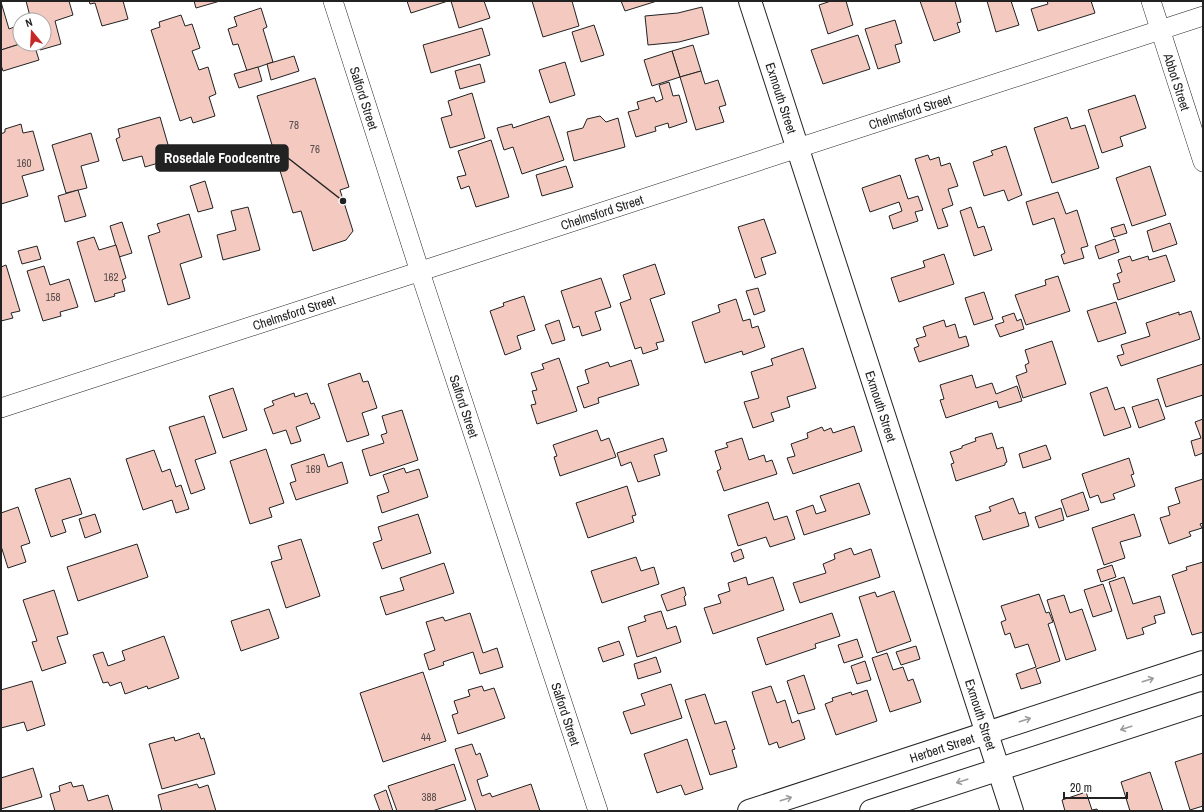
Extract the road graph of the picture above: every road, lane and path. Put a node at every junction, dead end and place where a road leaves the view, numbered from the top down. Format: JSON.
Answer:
{"nodes":[{"id":1,"x":333,"y":1,"type":"edge"},
{"id":2,"x":750,"y":1,"type":"edge"},
{"id":3,"x":1151,"y":1,"type":"edge"},
{"id":4,"x":1203,"y":16,"type":"edge"},
{"id":5,"x":1160,"y":31,"type":"junction"},
{"id":6,"x":798,"y":149,"type":"junction"},
{"id":7,"x":1203,"y":162,"type":"edge"},
{"id":8,"x":420,"y":272,"type":"junction"},
{"id":9,"x":1,"y":408,"type":"edge"},
{"id":10,"x":1203,"y":662,"type":"edge"},
{"id":11,"x":1203,"y":703,"type":"edge"},
{"id":12,"x":988,"y":733,"type":"junction"},
{"id":13,"x":999,"y":769,"type":"junction"},
{"id":14,"x":598,"y":811,"type":"edge"},
{"id":15,"x":749,"y":811,"type":"edge"},
{"id":16,"x":871,"y":811,"type":"edge"},
{"id":17,"x":1012,"y":811,"type":"edge"}],
"edges":[{"from":1,"to":8,"type":"street","name":"Salford Street"},
{"from":2,"to":6,"type":"street","name":"Exmouth Street"},
{"from":3,"to":5,"type":"street","name":"Abbot Street"},
{"from":4,"to":5,"type":"street","name":"Chelmsford Street"},
{"from":5,"to":6,"type":"street","name":"Chelmsford Street"},
{"from":5,"to":7,"type":"street","name":"Abbot Street"},
{"from":6,"to":8,"type":"street","name":"Chelmsford Street"},
{"from":6,"to":12,"type":"street","name":"Exmouth Street"},
{"from":8,"to":9,"type":"street","name":"Chelmsford Street"},
{"from":8,"to":14,"type":"street","name":"Salford Street"},
{"from":12,"to":10,"type":"street","name":"Herbert Street","one_way":true},
{"from":11,"to":13,"type":"street","one_way":true},
{"from":12,"to":13,"type":"street","name":"Exmouth Street"},
{"from":15,"to":12,"type":"street","name":"Herbert Street","one_way":true},
{"from":13,"to":16,"type":"street","one_way":true},
{"from":13,"to":17,"type":"street","name":"Exmouth Street"}]}
